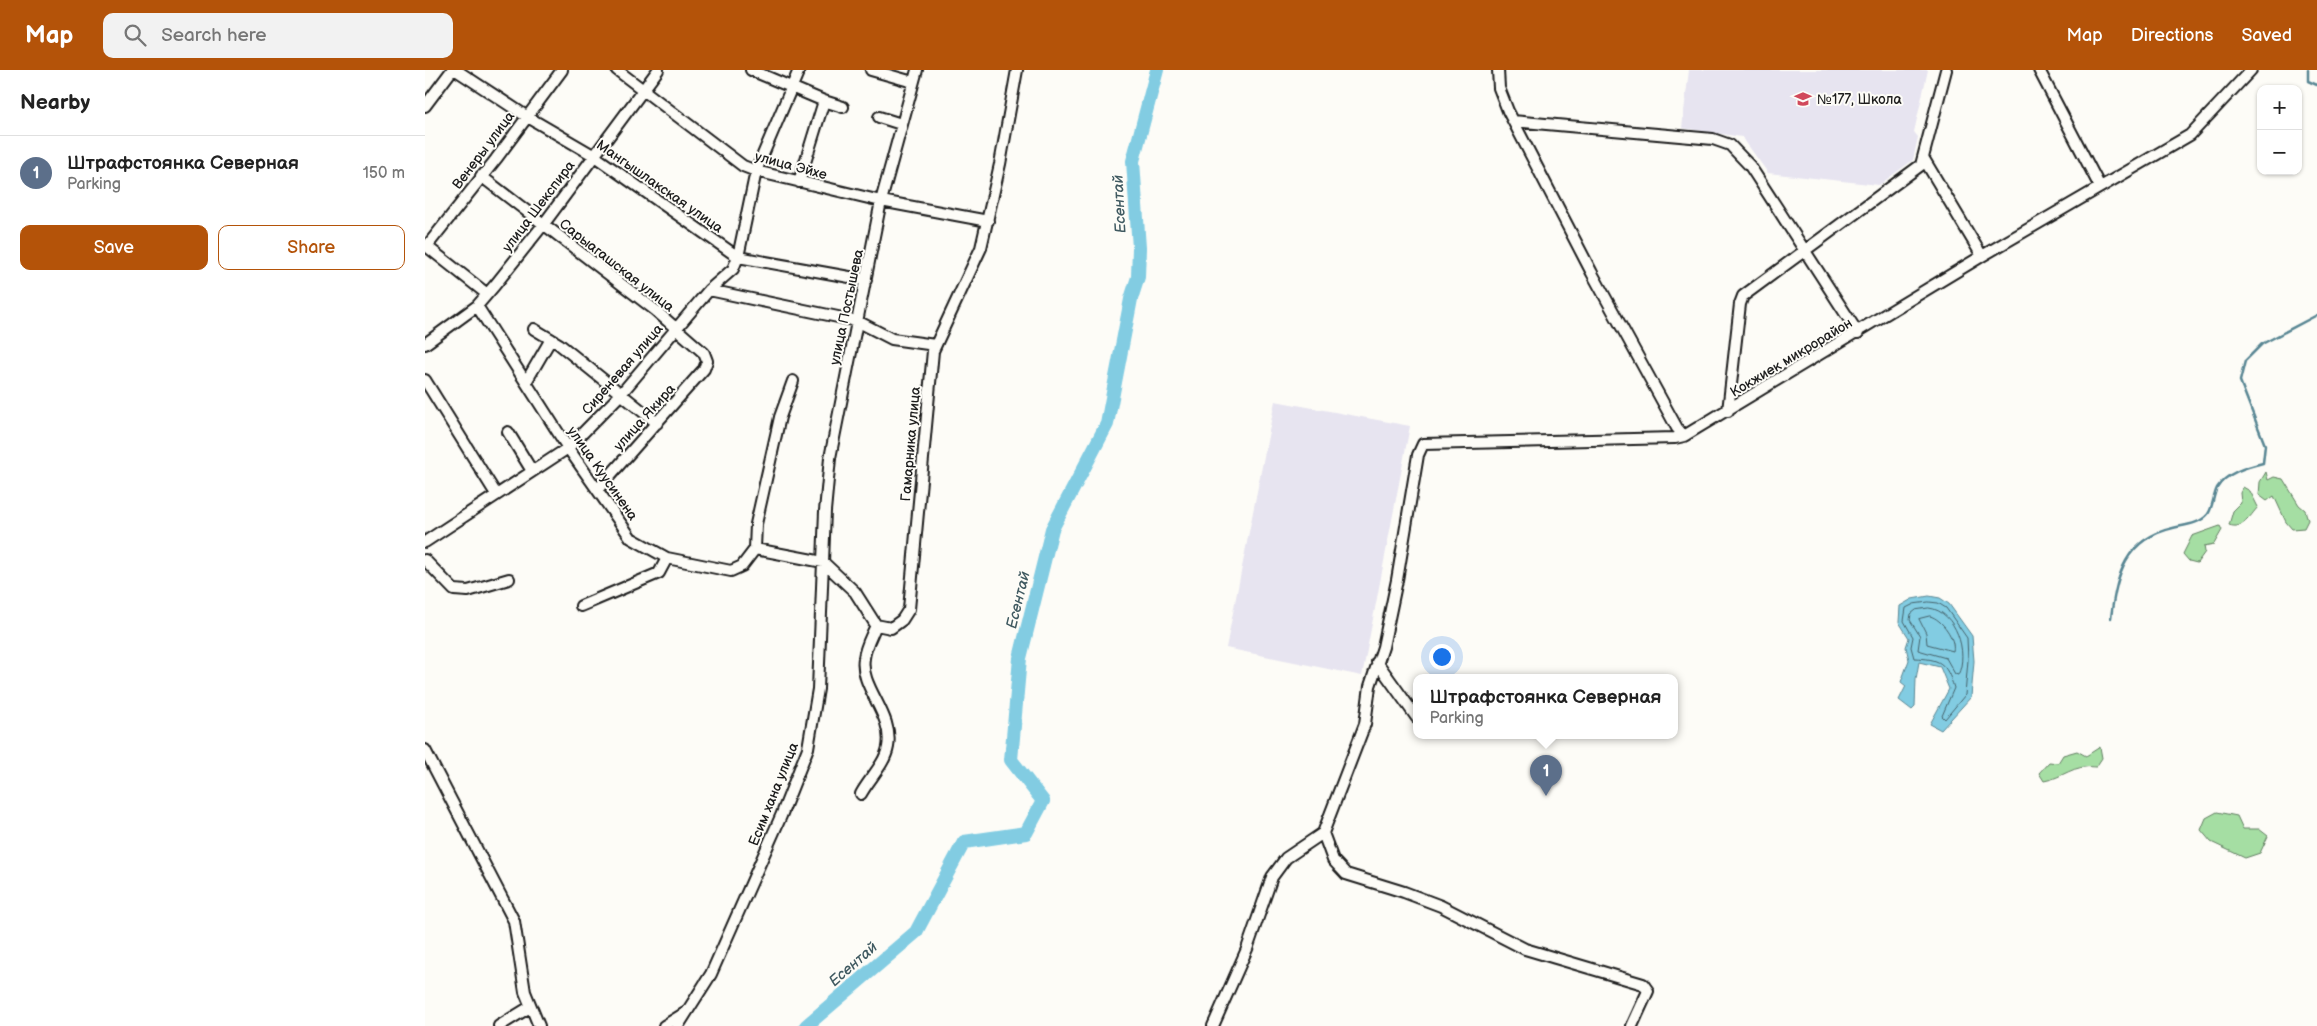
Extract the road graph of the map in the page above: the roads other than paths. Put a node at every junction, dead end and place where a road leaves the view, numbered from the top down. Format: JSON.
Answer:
{"nodes":[{"id":1,"x":452,"y":70,"type":"edge"},
{"id":2,"x":456,"y":70,"type":"edge"},
{"id":3,"x":562,"y":70,"type":"edge"},
{"id":4,"x":617,"y":70,"type":"edge"},
{"id":5,"x":658,"y":70,"type":"edge"},
{"id":6,"x":751,"y":70,"type":"edge"},
{"id":7,"x":799,"y":70,"type":"edge"},
{"id":8,"x":871,"y":70,"type":"edge"},
{"id":9,"x":917,"y":70,"type":"edge"},
{"id":10,"x":1017,"y":70,"type":"edge"},
{"id":11,"x":1498,"y":70,"type":"edge"},
{"id":12,"x":1947,"y":70,"type":"edge"},
{"id":13,"x":2039,"y":70,"type":"edge"},
{"id":14,"x":2251,"y":70,"type":"edge"},
{"id":15,"x":913,"y":82,"type":"junction"},
{"id":16,"x":790,"y":88,"type":"junction"},
{"id":17,"x":643,"y":89,"type":"junction"},
{"id":18,"x":824,"y":101,"type":"junction"},
{"id":19,"x":425,"y":106,"type":"edge"},
{"id":20,"x":843,"y":108,"type":"dead end"},
{"id":21,"x":525,"y":116,"type":"junction"},
{"id":22,"x":879,"y":117,"type":"dead end"},
{"id":23,"x":1513,"y":121,"type":"junction"},
{"id":24,"x":901,"y":124,"type":"junction"},
{"id":25,"x":593,"y":156,"type":"junction"},
{"id":26,"x":1924,"y":159,"type":"junction"},
{"id":27,"x":755,"y":171,"type":"junction"},
{"id":28,"x":481,"y":176,"type":"junction"},
{"id":29,"x":799,"y":182,"type":"junction"},
{"id":30,"x":2100,"y":187,"type":"junction"},
{"id":31,"x":881,"y":201,"type":"junction"},
{"id":32,"x":988,"y":221,"type":"junction"},
{"id":33,"x":543,"y":225,"type":"junction"},
{"id":34,"x":426,"y":246,"type":"edge"},
{"id":35,"x":1804,"y":250,"type":"junction"},
{"id":36,"x":1982,"y":256,"type":"junction"},
{"id":37,"x":738,"y":259,"type":"junction"},
{"id":38,"x":866,"y":280,"type":"junction"},
{"id":39,"x":709,"y":290,"type":"junction"},
{"id":40,"x":487,"y":294,"type":"junction"},
{"id":41,"x":477,"y":306,"type":"junction"},
{"id":42,"x":857,"y":321,"type":"junction"},
{"id":43,"x":534,"y":328,"type":"dead end"},
{"id":44,"x":675,"y":329,"type":"junction"},
{"id":45,"x":1858,"y":333,"type":"junction"},
{"id":46,"x":551,"y":339,"type":"junction"},
{"id":47,"x":425,"y":344,"type":"edge"},
{"id":48,"x":935,"y":345,"type":"junction"},
{"id":49,"x":707,"y":361,"type":"joint"},
{"id":50,"x":425,"y":380,"type":"edge"},
{"id":51,"x":793,"y":381,"type":"dead end"},
{"id":52,"x":526,"y":382,"type":"junction"},
{"id":53,"x":621,"y":395,"type":"junction"},
{"id":54,"x":1728,"y":411,"type":"junction"},
{"id":55,"x":657,"y":423,"type":"junction"},
{"id":56,"x":508,"y":432,"type":"dead end"},
{"id":57,"x":1684,"y":436,"type":"junction"},
{"id":58,"x":568,"y":448,"type":"junction"},
{"id":59,"x":532,"y":471,"type":"junction"},
{"id":60,"x":598,"y":489,"type":"junction"},
{"id":61,"x":496,"y":494,"type":"junction"},
{"id":62,"x":425,"y":542,"type":"edge"},
{"id":63,"x":755,"y":549,"type":"junction"},
{"id":64,"x":823,"y":557,"type":"junction"},
{"id":65,"x":667,"y":558,"type":"junction"},
{"id":66,"x":425,"y":560,"type":"edge"},
{"id":67,"x":509,"y":579,"type":"dead end"},
{"id":68,"x":581,"y":606,"type":"dead end"},
{"id":69,"x":876,"y":625,"type":"junction"},
{"id":70,"x":1377,"y":662,"type":"junction"},
{"id":71,"x":1413,"y":712,"type":"edge"},
{"id":72,"x":425,"y":750,"type":"edge"},
{"id":73,"x":861,"y":794,"type":"dead end"},
{"id":74,"x":1323,"y":833,"type":"junction"},
{"id":75,"x":530,"y":1007,"type":"junction"},
{"id":76,"x":688,"y":1012,"type":"junction"},
{"id":77,"x":499,"y":1026,"type":"edge"},
{"id":78,"x":539,"y":1026,"type":"edge"},
{"id":79,"x":664,"y":1026,"type":"edge"},
{"id":80,"x":678,"y":1026,"type":"edge"},
{"id":81,"x":1213,"y":1026,"type":"edge"},
{"id":82,"x":1632,"y":1026,"type":"edge"}],
"edges":[{"from":1,"to":19,"type":"street"},
{"from":2,"to":21,"type":"street","name":"Мангышлакская улица"},
{"from":3,"to":21,"type":"street","name":"Венеры улица"},
{"from":4,"to":17,"type":"street","name":"улица Эйхе"},
{"from":5,"to":17,"type":"street","name":"улица Шекспира"},
{"from":6,"to":16,"type":"street"},
{"from":7,"to":16,"type":"street"},
{"from":8,"to":15,"type":"street"},
{"from":9,"to":15,"type":"street","name":"улица Постышева"},
{"from":10,"to":32,"type":"street","name":"Гамарника улица"},
{"from":11,"to":23,"type":"street"},
{"from":12,"to":26,"type":"street"},
{"from":13,"to":30,"type":"street"},
{"from":14,"to":30,"type":"street","name":"Кокжиек микрорайон"},
{"from":15,"to":24,"type":"street","name":"улица Постышева"},
{"from":16,"to":18,"type":"street"},
{"from":16,"to":27,"type":"street"},
{"from":17,"to":25,"type":"street","name":"улица Шекспира"},
{"from":17,"to":27,"type":"street","name":"улица Эйхе"},
{"from":18,"to":20,"type":"street"},
{"from":18,"to":29,"type":"street"},
{"from":21,"to":25,"type":"street","name":"Мангышлакская улица"},
{"from":21,"to":28,"type":"street","name":"Венеры улица"},
{"from":22,"to":24,"type":"street"},
{"from":23,"to":35,"type":"street"},
{"from":23,"to":57,"type":"street"},
{"from":24,"to":31,"type":"street","name":"улица Постышева"},
{"from":25,"to":33,"type":"street","name":"улица Шекспира"},
{"from":25,"to":37,"type":"street","name":"Мангышлакская улица"},
{"from":26,"to":35,"type":"street"},
{"from":26,"to":36,"type":"street"},
{"from":27,"to":29,"type":"street","name":"улица Эйхе"},
{"from":27,"to":37,"type":"street"},
{"from":28,"to":33,"type":"street","name":"Сарыагашская улица"},
{"from":28,"to":34,"type":"street","name":"Венеры улица"},
{"from":29,"to":31,"type":"street","name":"улица Эйхе"},
{"from":30,"to":36,"type":"street","name":"Кокжиек микрорайон"},
{"from":31,"to":32,"type":"street","name":"улица Эйхе"},
{"from":31,"to":38,"type":"street","name":"улица Постышева"},
{"from":32,"to":48,"type":"street","name":"Гамарника улица"},
{"from":33,"to":40,"type":"street","name":"улица Шекспира"},
{"from":33,"to":44,"type":"street","name":"Сарыагашская улица"},
{"from":34,"to":40,"type":"street"},
{"from":35,"to":45,"type":"street"},
{"from":35,"to":54,"type":"street"},
{"from":36,"to":45,"type":"street","name":"Кокжиек микрорайон"},
{"from":37,"to":38,"type":"street","name":"Мангышлакская улица"},
{"from":37,"to":39,"type":"street","name":"Сиреневая улица"},
{"from":38,"to":42,"type":"street","name":"улица Постышева"},
{"from":39,"to":42,"type":"street"},
{"from":39,"to":44,"type":"street","name":"Сиреневая улица"},
{"from":40,"to":41,"type":"street","name":"улица Шекспира"},
{"from":41,"to":47,"type":"street","name":"улица Шекспира"},
{"from":41,"to":52,"type":"street","name":"улица Куусинена"},
{"from":42,"to":48,"type":"street"},
{"from":42,"to":64,"type":"street","name":"улица Постышева"},
{"from":43,"to":46,"type":"street"},
{"from":44,"to":49,"type":"street","name":"Сарыагашская улица"},
{"from":44,"to":53,"type":"street","name":"Сиреневая улица"},
{"from":45,"to":54,"type":"street","name":"Кокжиек микрорайон"},
{"from":46,"to":52,"type":"street"},
{"from":46,"to":53,"type":"street"},
{"from":48,"to":69,"type":"street","name":"Гамарника улица"},
{"from":49,"to":55,"type":"street","name":"улица Якира"},
{"from":50,"to":61,"type":"street"},
{"from":51,"to":63,"type":"street"},
{"from":52,"to":58,"type":"street","name":"улица Куусинена"},
{"from":53,"to":55,"type":"street"},
{"from":53,"to":58,"type":"street","name":"Сиреневая улица"},
{"from":54,"to":57,"type":"street","name":"Кокжиек микрорайон"},
{"from":55,"to":60,"type":"street","name":"улица Якира"},
{"from":56,"to":59,"type":"street"},
{"from":57,"to":70,"type":"street"},
{"from":58,"to":59,"type":"street","name":"Сиреневая улица"},
{"from":58,"to":60,"type":"street","name":"улица Куусинена"},
{"from":59,"to":61,"type":"street","name":"Сиреневая улица"},
{"from":60,"to":65,"type":"street","name":"улица Куусинена"},
{"from":61,"to":62,"type":"street","name":"Сиреневая улица"},
{"from":63,"to":64,"type":"street"},
{"from":63,"to":65,"type":"street","name":"улица Куусинена"},
{"from":64,"to":69,"type":"street"},
{"from":64,"to":76,"type":"street","name":"Есим хана улица"},
{"from":65,"to":68,"type":"street"},
{"from":66,"to":67,"type":"street"},
{"from":69,"to":73,"type":"street"},
{"from":70,"to":71,"type":"street"},
{"from":70,"to":74,"type":"street"},
{"from":72,"to":75,"type":"street"},
{"from":74,"to":81,"type":"street"},
{"from":74,"to":82,"type":"street"},
{"from":75,"to":77,"type":"street"},
{"from":75,"to":78,"type":"street"},
{"from":76,"to":79,"type":"street"},
{"from":76,"to":80,"type":"street","name":"Есим хана улица"}]}
